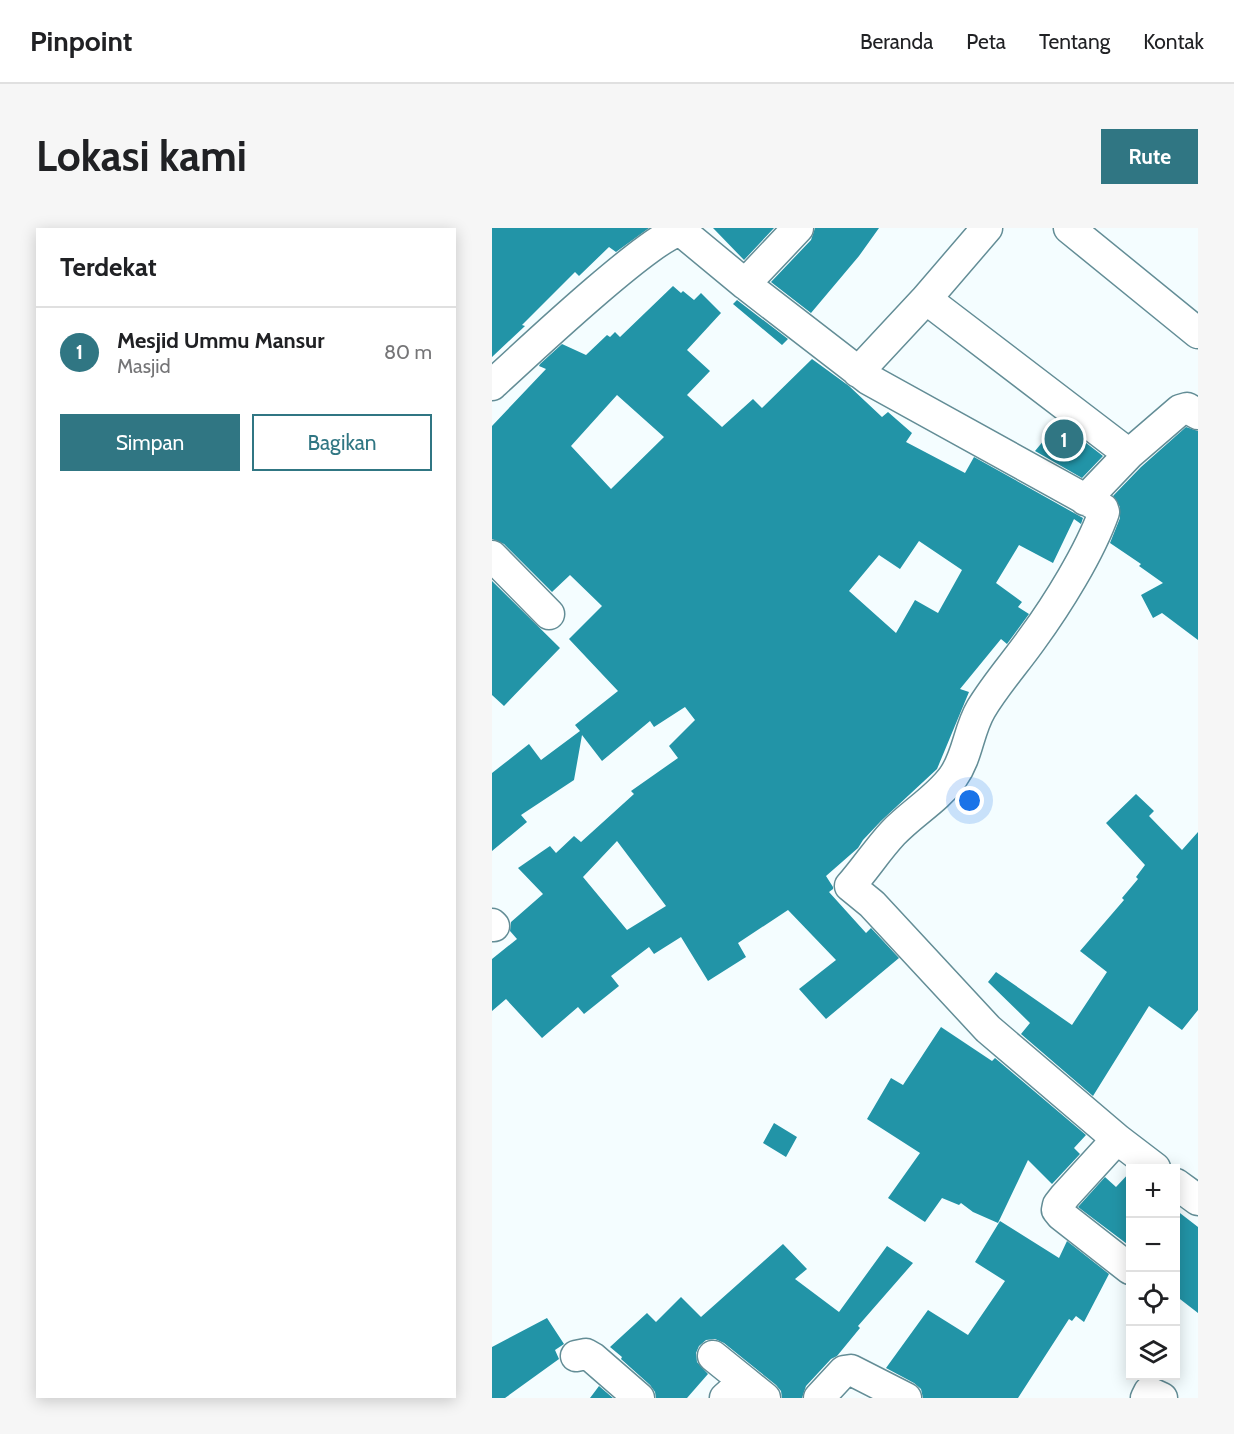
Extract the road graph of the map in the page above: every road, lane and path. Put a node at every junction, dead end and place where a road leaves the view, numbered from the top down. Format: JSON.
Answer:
{"nodes":[{"id":1,"x":798,"y":228,"type":"edge"},
{"id":2,"x":987,"y":228,"type":"edge"},
{"id":3,"x":1069,"y":228,"type":"edge"},
{"id":4,"x":745,"y":284,"type":"junction"},
{"id":5,"x":926,"y":299,"type":"junction"},
{"id":6,"x":1198,"y":333,"type":"edge"},
{"id":7,"x":858,"y":372,"type":"junction"},
{"id":8,"x":492,"y":385,"type":"edge"},
{"id":9,"x":1198,"y":414,"type":"edge"},
{"id":10,"x":1129,"y":454,"type":"junction"},
{"id":11,"x":1085,"y":500,"type":"junction"},
{"id":12,"x":492,"y":556,"type":"edge"},
{"id":13,"x":549,"y":614,"type":"dead end"},
{"id":14,"x":1117,"y":1139,"type":"junction"},
{"id":15,"x":1150,"y":1164,"type":"edge"},
{"id":16,"x":1180,"y":1187,"type":"edge"},
{"id":17,"x":1198,"y":1200,"type":"edge"},
{"id":18,"x":1126,"y":1265,"type":"edge"},
{"id":19,"x":576,"y":1356,"type":"dead end"},
{"id":20,"x":713,"y":1356,"type":"dead end"},
{"id":21,"x":745,"y":1392,"type":"edge"},
{"id":22,"x":639,"y":1398,"type":"edge"},
{"id":23,"x":819,"y":1398,"type":"edge"},
{"id":24,"x":906,"y":1398,"type":"edge"}],
"edges":[{"from":1,"to":4,"type":"street"},
{"from":2,"to":5,"type":"street"},
{"from":3,"to":6,"type":"street"},
{"from":4,"to":7,"type":"street"},
{"from":4,"to":8,"type":"street"},
{"from":5,"to":7,"type":"street"},
{"from":5,"to":10,"type":"street"},
{"from":7,"to":11,"type":"street"},
{"from":9,"to":10,"type":"street"},
{"from":10,"to":11,"type":"street"},
{"from":11,"to":14,"type":"street"},
{"from":12,"to":13,"type":"street"},
{"from":14,"to":15,"type":"street"},
{"from":14,"to":18,"type":"street"},
{"from":16,"to":17,"type":"street"},
{"from":19,"to":22,"type":"street"},
{"from":20,"to":21,"type":"street"},
{"from":23,"to":24,"type":"street"}]}
